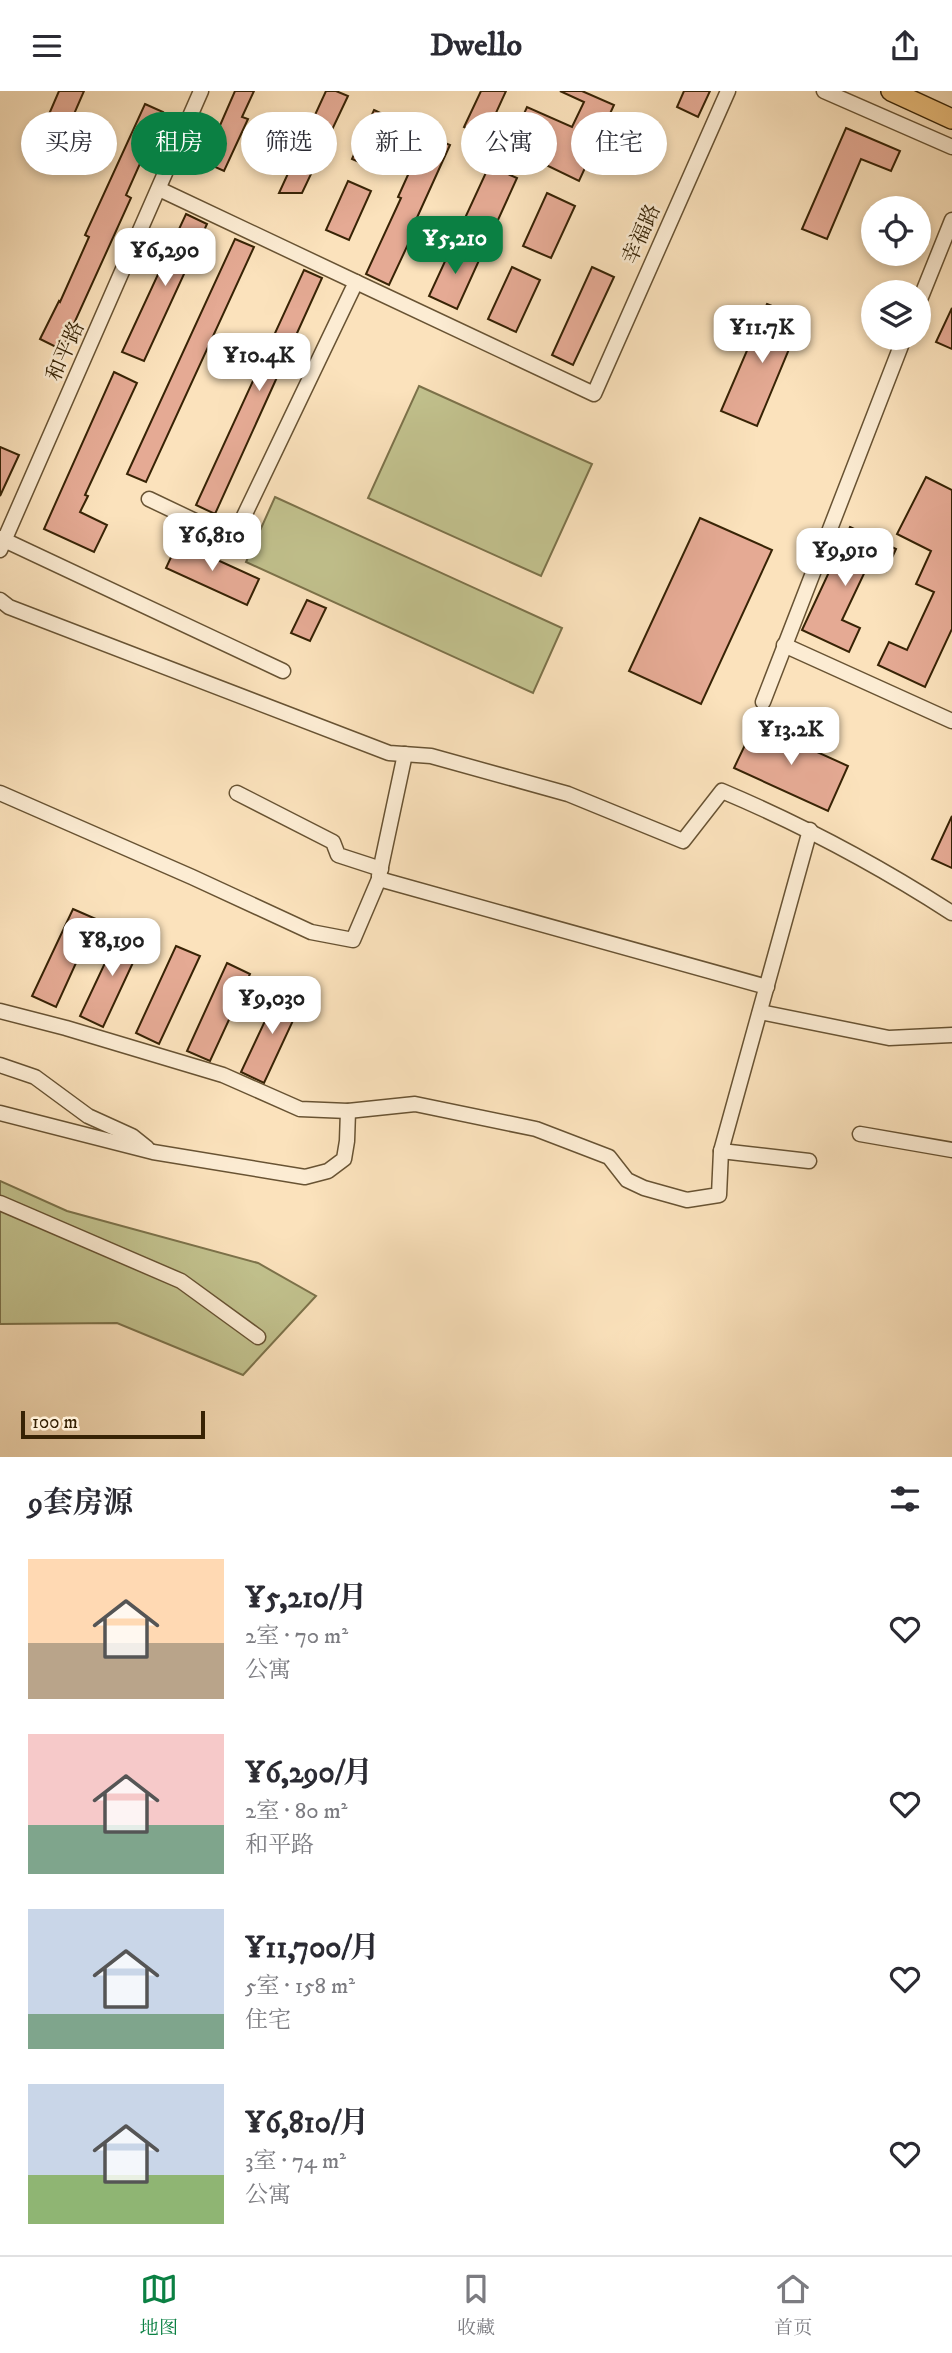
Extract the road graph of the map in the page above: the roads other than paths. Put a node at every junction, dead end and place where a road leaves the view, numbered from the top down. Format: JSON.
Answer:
{"nodes":[{"id":1,"x":201,"y":91,"type":"edge"},
{"id":2,"x":728,"y":91,"type":"edge"},
{"id":3,"x":824,"y":91,"type":"edge"},
{"id":4,"x":891,"y":91,"type":"edge"},
{"id":5,"x":952,"y":119,"type":"edge"},
{"id":6,"x":952,"y":147,"type":"edge"},
{"id":7,"x":159,"y":189,"type":"junction"},
{"id":8,"x":952,"y":220,"type":"edge"},
{"id":9,"x":928,"y":280,"type":"edge"},
{"id":10,"x":356,"y":282,"type":"junction"},
{"id":11,"x":899,"y":350,"type":"edge"},
{"id":12,"x":149,"y":499,"type":"dead end"},
{"id":13,"x":1,"y":543,"type":"edge"},
{"id":14,"x":0,"y":600,"type":"edge"},
{"id":15,"x":784,"y":645,"type":"junction"},
{"id":16,"x":283,"y":671,"type":"dead end"},
{"id":17,"x":763,"y":702,"type":"dead end"},
{"id":18,"x":952,"y":720,"type":"edge"},
{"id":19,"x":405,"y":754,"type":"junction"},
{"id":20,"x":0,"y":793,"type":"edge"},
{"id":21,"x":237,"y":793,"type":"dead end"},
{"id":22,"x":810,"y":830,"type":"junction"},
{"id":23,"x":380,"y":874,"type":"junction"},
{"id":24,"x":952,"y":913,"type":"edge"},
{"id":25,"x":767,"y":987,"type":"junction"},
{"id":26,"x":0,"y":1011,"type":"edge"},
{"id":27,"x":760,"y":1012,"type":"junction"},
{"id":28,"x":952,"y":1035,"type":"edge"},
{"id":29,"x":0,"y":1065,"type":"edge"},
{"id":30,"x":348,"y":1111,"type":"junction"},
{"id":31,"x":0,"y":1113,"type":"edge"},
{"id":32,"x":860,"y":1134,"type":"dead end"},
{"id":33,"x":952,"y":1150,"type":"edge"},
{"id":34,"x":722,"y":1151,"type":"junction"},
{"id":35,"x":153,"y":1153,"type":"junction"},
{"id":36,"x":809,"y":1161,"type":"dead end"},
{"id":37,"x":0,"y":1203,"type":"edge"},
{"id":38,"x":258,"y":1337,"type":"dead end"}],
"edges":[{"from":1,"to":7,"type":"street","name":"和平路"},
{"from":2,"to":10,"type":"street","name":"幸福路"},
{"from":3,"to":6,"type":"street"},
{"from":4,"to":5,"type":"main road"},
{"from":7,"to":10,"type":"street"},
{"from":7,"to":13,"type":"street","name":"和平路"},
{"from":8,"to":9,"type":"street"},
{"from":10,"to":12,"type":"street"},
{"from":11,"to":15,"type":"street"},
{"from":13,"to":16,"type":"street"},
{"from":14,"to":19,"type":"street"},
{"from":15,"to":17,"type":"street"},
{"from":15,"to":18,"type":"street"},
{"from":19,"to":22,"type":"street"},
{"from":19,"to":23,"type":"street"},
{"from":20,"to":23,"type":"street"},
{"from":21,"to":23,"type":"street"},
{"from":22,"to":24,"type":"street"},
{"from":22,"to":25,"type":"street"},
{"from":23,"to":25,"type":"street"},
{"from":25,"to":27,"type":"street"},
{"from":26,"to":30,"type":"street"},
{"from":27,"to":28,"type":"street"},
{"from":27,"to":34,"type":"street"},
{"from":29,"to":35,"type":"street"},
{"from":30,"to":34,"type":"street"},
{"from":30,"to":35,"type":"street"},
{"from":31,"to":35,"type":"street"},
{"from":32,"to":33,"type":"street"},
{"from":34,"to":36,"type":"street"},
{"from":37,"to":38,"type":"street"}]}
